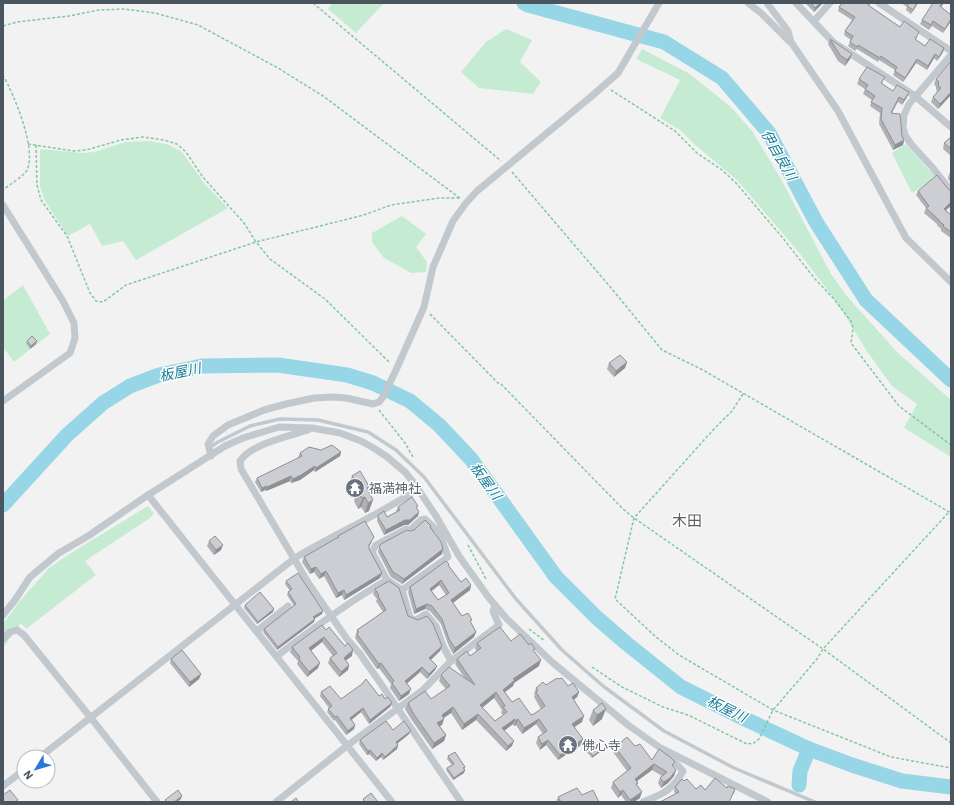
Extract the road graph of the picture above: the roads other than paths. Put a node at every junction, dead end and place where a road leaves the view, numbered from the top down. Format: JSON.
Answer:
{"nodes":[{"id":1,"x":659,"y":3,"type":"edge"},
{"id":2,"x":748,"y":3,"type":"edge"},
{"id":3,"x":768,"y":3,"type":"edge"},
{"id":4,"x":796,"y":3,"type":"edge"},
{"id":5,"x":830,"y":3,"type":"edge"},
{"id":6,"x":879,"y":3,"type":"edge"},
{"id":7,"x":814,"y":21,"type":"junction"},
{"id":8,"x":790,"y":42,"type":"junction"},
{"id":9,"x":951,"y":51,"type":"edge"},
{"id":10,"x":951,"y":55,"type":"edge"},
{"id":11,"x":915,"y":96,"type":"junction"},
{"id":12,"x":951,"y":127,"type":"edge"},
{"id":13,"x":951,"y":191,"type":"edge"},
{"id":14,"x":3,"y":205,"type":"edge"},
{"id":15,"x":951,"y":282,"type":"edge"},
{"id":16,"x":3,"y":401,"type":"edge"},
{"id":17,"x":312,"y":428,"type":"junction"},
{"id":18,"x":210,"y":452,"type":"junction"},
{"id":19,"x":418,"y":489,"type":"junction"},
{"id":20,"x":148,"y":495,"type":"junction"},
{"id":21,"x":441,"y":531,"type":"junction"},
{"id":22,"x":294,"y":558,"type":"junction"},
{"id":23,"x":387,"y":580,"type":"junction"},
{"id":24,"x":402,"y":590,"type":"junction"},
{"id":25,"x":235,"y":604,"type":"junction"},
{"id":26,"x":495,"y":604,"type":"junction"},
{"id":27,"x":288,"y":606,"type":"dead end"},
{"id":28,"x":3,"y":615,"type":"edge"},
{"id":29,"x":330,"y":615,"type":"junction"},
{"id":30,"x":256,"y":631,"type":"junction"},
{"id":31,"x":3,"y":639,"type":"edge"},
{"id":32,"x":277,"y":656,"type":"junction"},
{"id":33,"x":451,"y":661,"type":"junction"},
{"id":34,"x":398,"y":707,"type":"junction"},
{"id":35,"x":91,"y":718,"type":"junction"},
{"id":36,"x":348,"y":745,"type":"junction"},
{"id":37,"x":50,"y":749,"type":"edge"},
{"id":38,"x":670,"y":752,"type":"junction"},
{"id":39,"x":16,"y":776,"type":"edge"},
{"id":40,"x":3,"y":786,"type":"edge"},
{"id":41,"x":157,"y":802,"type":"edge"},
{"id":42,"x":276,"y":802,"type":"edge"},
{"id":43,"x":392,"y":802,"type":"edge"},
{"id":44,"x":461,"y":802,"type":"edge"},
{"id":45,"x":643,"y":802,"type":"edge"},
{"id":46,"x":768,"y":802,"type":"edge"},
{"id":47,"x":815,"y":802,"type":"edge"}],
"edges":[{"from":1,"to":18,"type":"street"},
{"from":2,"to":8,"type":"street"},
{"from":3,"to":8,"type":"street"},
{"from":4,"to":7,"type":"street"},
{"from":5,"to":7,"type":"street"},
{"from":6,"to":9,"type":"street"},
{"from":7,"to":11,"type":"street"},
{"from":8,"to":15,"type":"street"},
{"from":10,"to":11,"type":"street"},
{"from":11,"to":12,"type":"street"},
{"from":11,"to":13,"type":"street"},
{"from":14,"to":16,"type":"street"},
{"from":17,"to":18,"type":"street"},
{"from":17,"to":19,"type":"street"},
{"from":17,"to":22,"type":"street"},
{"from":18,"to":20,"type":"street"},
{"from":18,"to":47,"type":"lane"},
{"from":19,"to":21,"type":"street"},
{"from":19,"to":22,"type":"street"},
{"from":20,"to":25,"type":"street"},
{"from":20,"to":28,"type":"street"},
{"from":21,"to":23,"type":"street"},
{"from":21,"to":24,"type":"street"},
{"from":21,"to":26,"type":"street"},
{"from":22,"to":25,"type":"street"},
{"from":22,"to":29,"type":"street"},
{"from":23,"to":24,"type":"street"},
{"from":23,"to":29,"type":"street"},
{"from":24,"to":33,"type":"street"},
{"from":25,"to":30,"type":"street"},
{"from":25,"to":35,"type":"street"},
{"from":26,"to":33,"type":"street"},
{"from":26,"to":38,"type":"street"},
{"from":27,"to":30,"type":"street"},
{"from":29,"to":32,"type":"street"},
{"from":29,"to":34,"type":"street"},
{"from":30,"to":32,"type":"street"},
{"from":31,"to":35,"type":"street"},
{"from":32,"to":36,"type":"street"},
{"from":33,"to":34,"type":"street"},
{"from":34,"to":36,"type":"street"},
{"from":34,"to":44,"type":"street"},
{"from":35,"to":37,"type":"street"},
{"from":35,"to":41,"type":"street"},
{"from":36,"to":42,"type":"street"},
{"from":36,"to":43,"type":"street"},
{"from":38,"to":45,"type":"street"},
{"from":38,"to":46,"type":"street"},
{"from":39,"to":40,"type":"street"}]}
